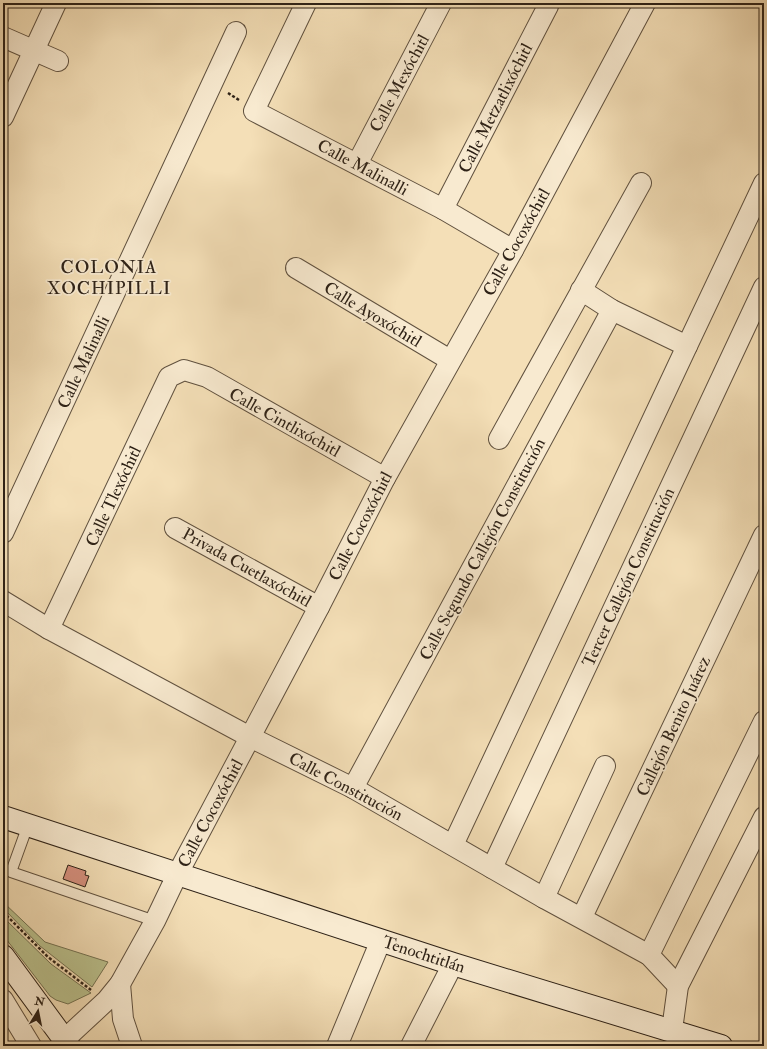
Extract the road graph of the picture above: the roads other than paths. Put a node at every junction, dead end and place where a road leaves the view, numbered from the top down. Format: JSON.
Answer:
{"nodes":[{"id":1,"x":56,"y":3,"type":"edge"},
{"id":2,"x":306,"y":3,"type":"edge"},
{"id":3,"x":442,"y":3,"type":"edge"},
{"id":4,"x":644,"y":3,"type":"edge"},
{"id":5,"x":548,"y":6,"type":"dead end"},
{"id":6,"x":236,"y":32,"type":"dead end"},
{"id":7,"x":3,"y":37,"type":"edge"},
{"id":8,"x":34,"y":51,"type":"junction"},
{"id":9,"x":58,"y":61,"type":"dead end"},
{"id":10,"x":3,"y":117,"type":"edge"},
{"id":11,"x":357,"y":164,"type":"junction"},
{"id":12,"x":641,"y":183,"type":"dead end"},
{"id":13,"x":764,"y":183,"type":"edge"},
{"id":14,"x":443,"y":209,"type":"junction"},
{"id":15,"x":513,"y":250,"type":"junction"},
{"id":16,"x":296,"y":268,"type":"dead end"},
{"id":17,"x":764,"y":287,"type":"edge"},
{"id":18,"x":581,"y":290,"type":"junction"},
{"id":19,"x":612,"y":310,"type":"junction"},
{"id":20,"x":687,"y":346,"type":"junction"},
{"id":21,"x":450,"y":360,"type":"junction"},
{"id":22,"x":184,"y":370,"type":"joint"},
{"id":23,"x":499,"y":439,"type":"dead end"},
{"id":24,"x":385,"y":478,"type":"junction"},
{"id":25,"x":175,"y":528,"type":"dead end"},
{"id":26,"x":3,"y":533,"type":"edge"},
{"id":27,"x":764,"y":535,"type":"edge"},
{"id":28,"x":3,"y":601,"type":"edge"},
{"id":29,"x":319,"y":607,"type":"junction"},
{"id":30,"x":49,"y":629,"type":"junction"},
{"id":31,"x":764,"y":721,"type":"edge"},
{"id":32,"x":250,"y":737,"type":"junction"},
{"id":33,"x":606,"y":766,"type":"dead end"},
{"id":34,"x":353,"y":788,"type":"junction"},
{"id":35,"x":3,"y":817,"type":"edge"},
{"id":36,"x":764,"y":817,"type":"edge"},
{"id":37,"x":28,"y":825,"type":"junction"},
{"id":38,"x":453,"y":845,"type":"junction"},
{"id":39,"x":492,"y":868,"type":"junction"},
{"id":40,"x":177,"y":875,"type":"junction"},
{"id":41,"x":544,"y":898,"type":"junction"},
{"id":42,"x":582,"y":917,"type":"junction"},
{"id":43,"x":155,"y":921,"type":"junction"},
{"id":44,"x":381,"y":940,"type":"junction"},
{"id":45,"x":649,"y":955,"type":"junction"},
{"id":46,"x":3,"y":956,"type":"edge"},
{"id":47,"x":453,"y":964,"type":"junction"},
{"id":48,"x":120,"y":984,"type":"junction"},
{"id":49,"x":678,"y":986,"type":"junction"},
{"id":50,"x":3,"y":1000,"type":"edge"},
{"id":51,"x":672,"y":1030,"type":"junction"},
{"id":52,"x":61,"y":1044,"type":"edge"},
{"id":53,"x":31,"y":1046,"type":"edge"},
{"id":54,"x":132,"y":1046,"type":"edge"},
{"id":55,"x":337,"y":1046,"type":"edge"},
{"id":56,"x":411,"y":1046,"type":"edge"},
{"id":57,"x":721,"y":1046,"type":"edge"}],
"edges":[{"from":1,"to":8,"type":"street"},
{"from":2,"to":11,"type":"street","name":"Calle Malinalli"},
{"from":3,"to":11,"type":"street","name":"Calle Mexóchitl"},
{"from":4,"to":15,"type":"street","name":"Calle Cocoxóchitl"},
{"from":5,"to":14,"type":"street","name":"Calle Metzatlixóchitl"},
{"from":6,"to":26,"type":"street","name":"Calle Malinalli"},
{"from":7,"to":8,"type":"street"},
{"from":8,"to":9,"type":"street"},
{"from":8,"to":10,"type":"street"},
{"from":11,"to":14,"type":"street","name":"Calle Malinalli"},
{"from":12,"to":18,"type":"street"},
{"from":13,"to":20,"type":"street"},
{"from":14,"to":15,"type":"street","name":"Calle Malinalli"},
{"from":15,"to":21,"type":"street","name":"Calle Cocoxóchitl"},
{"from":16,"to":21,"type":"street","name":"Calle Ayoxóchitl"},
{"from":17,"to":39,"type":"street","name":"Tercer Callejón Constitución"},
{"from":18,"to":19,"type":"street"},
{"from":18,"to":23,"type":"street"},
{"from":19,"to":20,"type":"street"},
{"from":19,"to":34,"type":"street","name":"Calle Segundo Callejón Constitución"},
{"from":20,"to":38,"type":"street"},
{"from":21,"to":24,"type":"street","name":"Calle Cocoxóchitl"},
{"from":22,"to":24,"type":"street","name":"Calle Cintlixóchitl"},
{"from":22,"to":30,"type":"street","name":"Calle Tlexóchitl"},
{"from":24,"to":29,"type":"street","name":"Calle Cocoxóchitl"},
{"from":25,"to":29,"type":"street","name":"Privada Cuetlaxóchitl"},
{"from":27,"to":42,"type":"street","name":"Callejón Benito Juárez"},
{"from":28,"to":30,"type":"street","name":"Calle Constitución"},
{"from":29,"to":32,"type":"street","name":"Calle Cocoxóchitl"},
{"from":30,"to":32,"type":"street","name":"Calle Constitución"},
{"from":31,"to":45,"type":"street"},
{"from":32,"to":34,"type":"street","name":"Calle Constitución"},
{"from":32,"to":40,"type":"street","name":"Calle Cocoxóchitl"},
{"from":33,"to":41,"type":"street"},
{"from":34,"to":38,"type":"street","name":"Calle Constitución"},
{"from":35,"to":37,"type":"main road","name":"Tenochtitlán"},
{"from":36,"to":49,"type":"street"},
{"from":37,"to":40,"type":"main road","name":"Tenochtitlán"},
{"from":37,"to":43,"type":"lane"},
{"from":38,"to":39,"type":"street","name":"Calle Constitución"},
{"from":39,"to":41,"type":"street","name":"Calle Constitución"},
{"from":40,"to":43,"type":"street","name":"Calle Cocoxóchitl"},
{"from":40,"to":44,"type":"main road","name":"Tenochtitlán"},
{"from":41,"to":42,"type":"street","name":"Calle Constitución"},
{"from":42,"to":45,"type":"street","name":"Calle Constitución"},
{"from":43,"to":48,"type":"street","name":"Calle Cocoxóchitl"},
{"from":44,"to":47,"type":"main road","name":"Tenochtitlán"},
{"from":44,"to":55,"type":"street"},
{"from":45,"to":49,"type":"street","name":"Calle Constitución"},
{"from":46,"to":52,"type":"main road"},
{"from":47,"to":51,"type":"main road","name":"Tenochtitlán"},
{"from":47,"to":56,"type":"street"},
{"from":48,"to":52,"type":"street","name":"Calle Cocoxóchitl"},
{"from":48,"to":54,"type":"street"},
{"from":49,"to":51,"type":"street"},
{"from":50,"to":53,"type":"street"},
{"from":51,"to":57,"type":"main road","name":"Tenochtitlán"}]}
